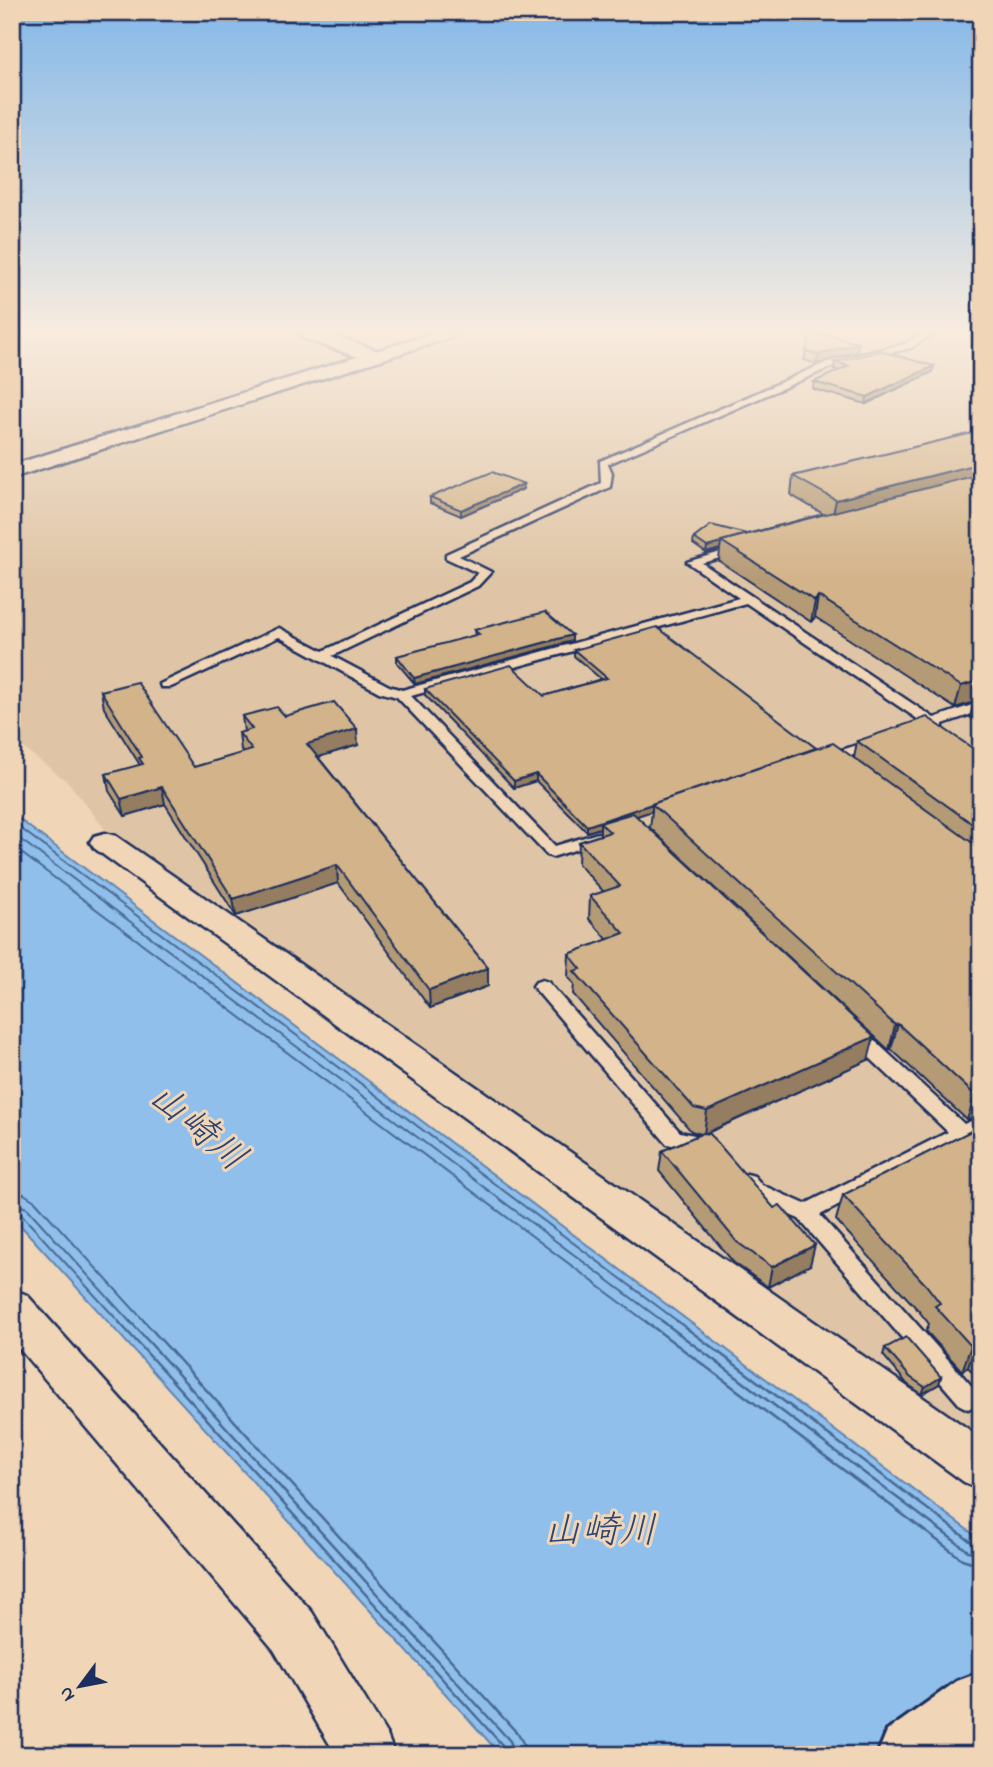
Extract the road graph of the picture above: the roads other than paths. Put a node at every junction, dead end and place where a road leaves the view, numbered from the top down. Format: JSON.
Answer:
{"nodes":[{"id":1,"x":185,"y":416,"type":"edge"},
{"id":2,"x":710,"y":416,"type":"edge"},
{"id":3,"x":12,"y":472,"type":"edge"},
{"id":4,"x":759,"y":544,"type":"edge"},
{"id":5,"x":749,"y":599,"type":"junction"},
{"id":6,"x":322,"y":656,"type":"junction"},
{"id":7,"x":166,"y":684,"type":"dead end"},
{"id":8,"x":402,"y":694,"type":"junction"},
{"id":9,"x":981,"y":706,"type":"edge"},
{"id":10,"x":932,"y":723,"type":"junction"},
{"id":11,"x":952,"y":736,"type":"edge"},
{"id":12,"x":830,"y":762,"type":"edge"},
{"id":13,"x":611,"y":834,"type":"edge"},
{"id":14,"x":105,"y":842,"type":"dead end"},
{"id":15,"x":542,"y":986,"type":"dead end"},
{"id":16,"x":843,"y":1022,"type":"edge"},
{"id":17,"x":971,"y":1129,"type":"edge"},
{"id":18,"x":806,"y":1213,"type":"junction"},
{"id":19,"x":12,"y":1308,"type":"edge"},
{"id":20,"x":968,"y":1398,"type":"dead end"},
{"id":21,"x":981,"y":1466,"type":"edge"},
{"id":22,"x":981,"y":1705,"type":"edge"},
{"id":23,"x":981,"y":1734,"type":"edge"},
{"id":24,"x":367,"y":1755,"type":"edge"},
{"id":25,"x":911,"y":1755,"type":"edge"},
{"id":26,"x":952,"y":1755,"type":"edge"}],
"edges":[{"from":1,"to":3,"type":"street"},
{"from":2,"to":6,"type":"lane"},
{"from":4,"to":5,"type":"lane"},
{"from":5,"to":8,"type":"lane"},
{"from":5,"to":10,"type":"lane"},
{"from":6,"to":7,"type":"lane"},
{"from":6,"to":8,"type":"lane"},
{"from":8,"to":13,"type":"lane"},
{"from":9,"to":10,"type":"lane"},
{"from":10,"to":11,"type":"lane"},
{"from":10,"to":12,"type":"lane"},
{"from":14,"to":21,"type":"street"},
{"from":15,"to":18,"type":"lane"},
{"from":16,"to":17,"type":"lane"},
{"from":17,"to":18,"type":"lane"},
{"from":18,"to":20,"type":"lane"},
{"from":19,"to":24,"type":"street"},
{"from":22,"to":25,"type":"main road"},
{"from":23,"to":26,"type":"main road"}]}
